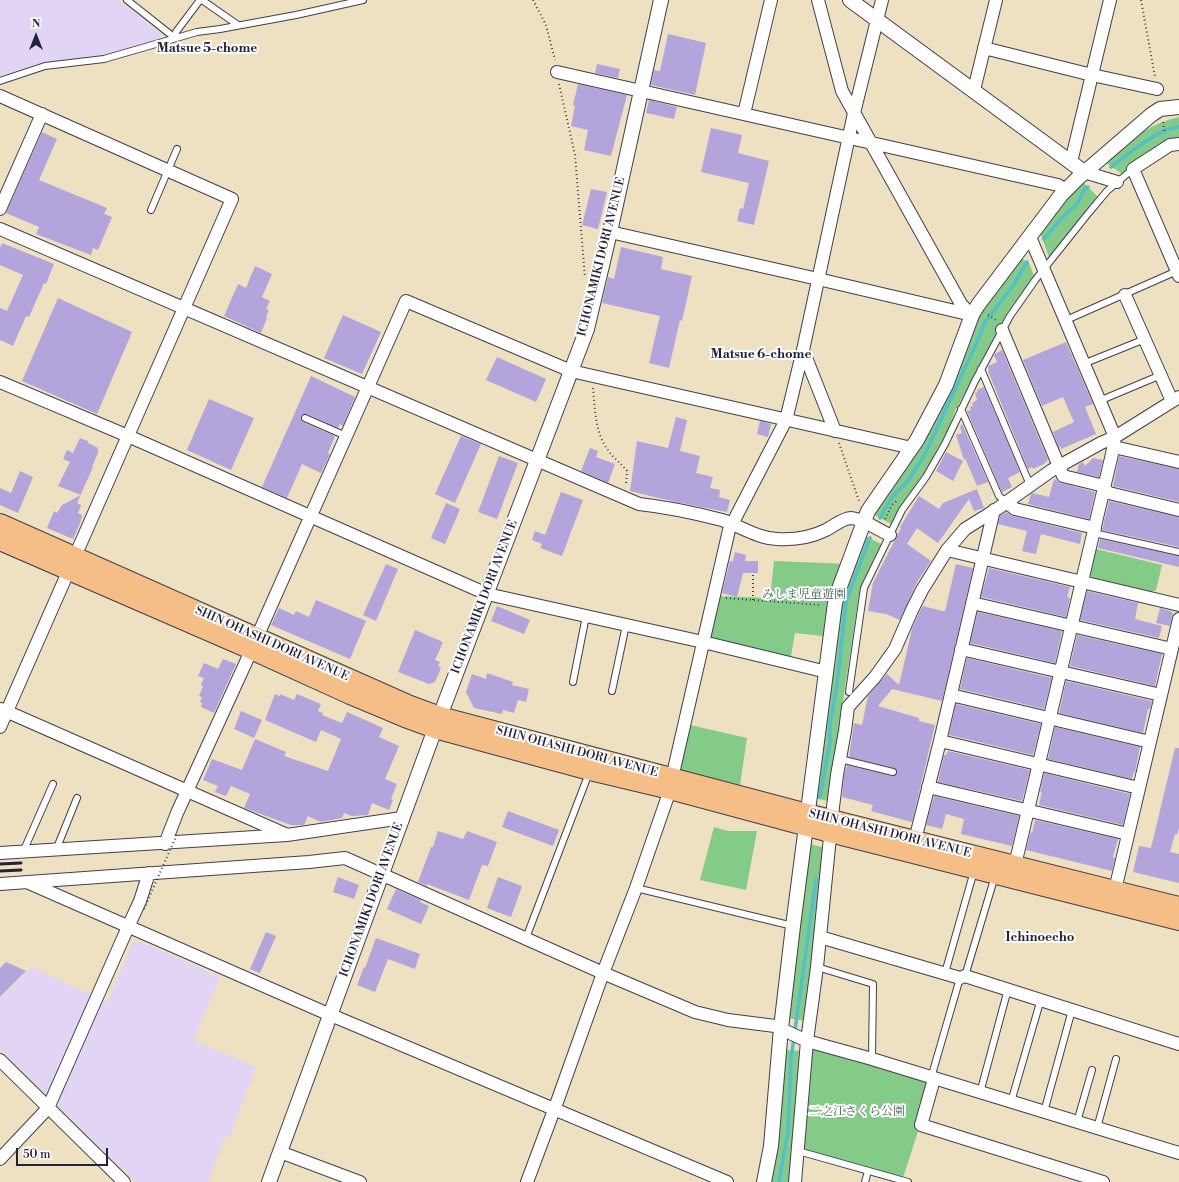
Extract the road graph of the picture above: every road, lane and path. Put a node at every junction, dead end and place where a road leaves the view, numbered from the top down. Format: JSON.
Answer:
{"nodes":[{"id":1,"x":127,"y":0,"type":"edge"},
{"id":2,"x":201,"y":0,"type":"edge"},
{"id":3,"x":363,"y":0,"type":"edge"},
{"id":4,"x":532,"y":0,"type":"edge"},
{"id":5,"x":661,"y":0,"type":"edge"},
{"id":6,"x":771,"y":0,"type":"edge"},
{"id":7,"x":818,"y":0,"type":"edge"},
{"id":8,"x":850,"y":0,"type":"edge"},
{"id":9,"x":882,"y":0,"type":"edge"},
{"id":10,"x":996,"y":0,"type":"edge"},
{"id":11,"x":1110,"y":0,"type":"edge"},
{"id":12,"x":1141,"y":0,"type":"edge"},
{"id":13,"x":878,"y":20,"type":"junction"},
{"id":14,"x":238,"y":26,"type":"junction"},
{"id":15,"x":175,"y":38,"type":"junction"},
{"id":16,"x":984,"y":48,"type":"junction"},
{"id":17,"x":557,"y":72,"type":"junction"},
{"id":18,"x":1092,"y":75,"type":"junction"},
{"id":19,"x":0,"y":81,"type":"edge"},
{"id":20,"x":1157,"y":89,"type":"joint"},
{"id":21,"x":641,"y":90,"type":"junction"},
{"id":22,"x":974,"y":90,"type":"junction"},
{"id":23,"x":0,"y":96,"type":"edge"},
{"id":24,"x":1179,"y":107,"type":"edge"},
{"id":25,"x":42,"y":114,"type":"junction"},
{"id":26,"x":744,"y":114,"type":"junction"},
{"id":27,"x":854,"y":114,"type":"junction"},
{"id":28,"x":1161,"y":115,"type":"junction"},
{"id":29,"x":850,"y":138,"type":"junction"},
{"id":30,"x":1166,"y":139,"type":"dead end"},
{"id":31,"x":873,"y":144,"type":"junction"},
{"id":32,"x":1179,"y":144,"type":"edge"},
{"id":33,"x":177,"y":149,"type":"dead end"},
{"id":34,"x":1071,"y":162,"type":"junction"},
{"id":35,"x":1133,"y":169,"type":"junction"},
{"id":36,"x":168,"y":170,"type":"junction"},
{"id":37,"x":1084,"y":172,"type":"junction"},
{"id":38,"x":1117,"y":182,"type":"junction"},
{"id":39,"x":1066,"y":190,"type":"junction"},
{"id":40,"x":0,"y":209,"type":"edge"},
{"id":41,"x":151,"y":210,"type":"dead end"},
{"id":42,"x":0,"y":229,"type":"edge"},
{"id":43,"x":610,"y":232,"type":"junction"},
{"id":44,"x":1030,"y":237,"type":"junction"},
{"id":45,"x":1044,"y":270,"type":"junction"},
{"id":46,"x":1178,"y":272,"type":"edge"},
{"id":47,"x":818,"y":279,"type":"junction"},
{"id":48,"x":585,"y":282,"type":"dead end"},
{"id":49,"x":1125,"y":295,"type":"junction"},
{"id":50,"x":184,"y":309,"type":"junction"},
{"id":51,"x":987,"y":314,"type":"dead end"},
{"id":52,"x":972,"y":315,"type":"junction"},
{"id":53,"x":1064,"y":321,"type":"junction"},
{"id":54,"x":999,"y":325,"type":"junction"},
{"id":55,"x":1145,"y":339,"type":"junction"},
{"id":56,"x":803,"y":350,"type":"junction"},
{"id":57,"x":1083,"y":364,"type":"junction"},
{"id":58,"x":981,"y":369,"type":"junction"},
{"id":59,"x":571,"y":371,"type":"junction"},
{"id":60,"x":588,"y":375,"type":"junction"},
{"id":61,"x":1161,"y":375,"type":"junction"},
{"id":62,"x":0,"y":382,"type":"edge"},
{"id":63,"x":368,"y":387,"type":"junction"},
{"id":64,"x":1176,"y":399,"type":"edge"},
{"id":65,"x":1099,"y":401,"type":"junction"},
{"id":66,"x":961,"y":409,"type":"junction"},
{"id":67,"x":305,"y":418,"type":"dead end"},
{"id":68,"x":786,"y":420,"type":"junction"},
{"id":69,"x":835,"y":431,"type":"junction"},
{"id":70,"x":128,"y":436,"type":"junction"},
{"id":71,"x":346,"y":436,"type":"junction"},
{"id":72,"x":1114,"y":442,"type":"junction"},
{"id":73,"x":912,"y":448,"type":"junction"},
{"id":74,"x":536,"y":461,"type":"junction"},
{"id":75,"x":1179,"y":462,"type":"edge"},
{"id":76,"x":1059,"y":466,"type":"junction"},
{"id":77,"x":1030,"y":485,"type":"junction"},
{"id":78,"x":1104,"y":489,"type":"junction"},
{"id":79,"x":623,"y":498,"type":"junction"},
{"id":80,"x":1006,"y":502,"type":"junction"},
{"id":81,"x":994,"y":510,"type":"junction"},
{"id":82,"x":1179,"y":510,"type":"edge"},
{"id":83,"x":310,"y":516,"type":"junction"},
{"id":84,"x":864,"y":522,"type":"junction"},
{"id":85,"x":0,"y":523,"type":"edge"},
{"id":86,"x":732,"y":524,"type":"junction"},
{"id":87,"x":1095,"y":530,"type":"junction"},
{"id":88,"x":890,"y":535,"type":"junction"},
{"id":89,"x":0,"y":541,"type":"edge"},
{"id":90,"x":947,"y":550,"type":"junction"},
{"id":91,"x":1179,"y":552,"type":"edge"},
{"id":92,"x":982,"y":559,"type":"junction"},
{"id":93,"x":72,"y":564,"type":"junction"},
{"id":94,"x":753,"y":574,"type":"dead end"},
{"id":95,"x":1082,"y":582,"type":"junction"},
{"id":96,"x":487,"y":594,"type":"junction"},
{"id":97,"x":712,"y":597,"type":"junction"},
{"id":98,"x":753,"y":600,"type":"junction"},
{"id":99,"x":972,"y":602,"type":"junction"},
{"id":100,"x":1179,"y":605,"type":"edge"},
{"id":101,"x":834,"y":606,"type":"junction"},
{"id":102,"x":586,"y":616,"type":"junction"},
{"id":103,"x":1179,"y":619,"type":"edge"},
{"id":104,"x":626,"y":625,"type":"junction"},
{"id":105,"x":1072,"y":625,"type":"junction"},
{"id":106,"x":703,"y":642,"type":"junction"},
{"id":107,"x":254,"y":644,"type":"junction"},
{"id":108,"x":961,"y":649,"type":"junction"},
{"id":109,"x":1172,"y":649,"type":"junction"},
{"id":110,"x":827,"y":672,"type":"junction"},
{"id":111,"x":1061,"y":672,"type":"junction"},
{"id":112,"x":573,"y":682,"type":"dead end"},
{"id":113,"x":612,"y":691,"type":"dead end"},
{"id":114,"x":849,"y":692,"type":"joint"},
{"id":115,"x":950,"y":695,"type":"junction"},
{"id":116,"x":1161,"y":695,"type":"junction"},
{"id":117,"x":848,"y":707,"type":"junction"},
{"id":118,"x":4,"y":710,"type":"edge"},
{"id":119,"x":1050,"y":718,"type":"junction"},
{"id":120,"x":438,"y":723,"type":"junction"},
{"id":121,"x":0,"y":727,"type":"edge"},
{"id":122,"x":940,"y":741,"type":"junction"},
{"id":123,"x":1150,"y":742,"type":"junction"},
{"id":124,"x":840,"y":759,"type":"junction"},
{"id":125,"x":1040,"y":764,"type":"junction"},
{"id":126,"x":590,"y":771,"type":"junction"},
{"id":127,"x":893,"y":772,"type":"dead end"},
{"id":128,"x":53,"y":784,"type":"dead end"},
{"id":129,"x":671,"y":784,"type":"junction"},
{"id":130,"x":928,"y":787,"type":"junction"},
{"id":131,"x":1140,"y":788,"type":"junction"},
{"id":132,"x":188,"y":791,"type":"junction"},
{"id":133,"x":77,"y":798,"type":"dead end"},
{"id":134,"x":1028,"y":810,"type":"junction"},
{"id":135,"x":402,"y":818,"type":"junction"},
{"id":136,"x":807,"y":820,"type":"junction"},
{"id":137,"x":831,"y":826,"type":"junction"},
{"id":138,"x":178,"y":832,"type":"dead end"},
{"id":139,"x":1128,"y":834,"type":"junction"},
{"id":140,"x":288,"y":835,"type":"junction"},
{"id":141,"x":915,"y":840,"type":"junction"},
{"id":142,"x":165,"y":844,"type":"junction"},
{"id":143,"x":55,"y":851,"type":"junction"},
{"id":144,"x":23,"y":852,"type":"junction"},
{"id":145,"x":0,"y":853,"type":"edge"},
{"id":146,"x":1015,"y":865,"type":"junction"},
{"id":147,"x":974,"y":870,"type":"junction"},
{"id":148,"x":149,"y":873,"type":"junction"},
{"id":149,"x":381,"y":874,"type":"junction"},
{"id":150,"x":996,"y":875,"type":"junction"},
{"id":151,"x":28,"y":883,"type":"junction"},
{"id":152,"x":0,"y":884,"type":"edge"},
{"id":153,"x":636,"y":888,"type":"junction"},
{"id":154,"x":1115,"y":890,"type":"junction"},
{"id":155,"x":1179,"y":906,"type":"edge"},
{"id":156,"x":144,"y":909,"type":"dead end"},
{"id":157,"x":1179,"y":921,"type":"edge"},
{"id":158,"x":793,"y":926,"type":"junction"},
{"id":159,"x":128,"y":927,"type":"junction"},
{"id":160,"x":820,"y":937,"type":"junction"},
{"id":161,"x":526,"y":938,"type":"junction"},
{"id":162,"x":817,"y":967,"type":"junction"},
{"id":163,"x":603,"y":973,"type":"junction"},
{"id":164,"x":945,"y":973,"type":"junction"},
{"id":165,"x":963,"y":977,"type":"junction"},
{"id":166,"x":1008,"y":989,"type":"junction"},
{"id":167,"x":1041,"y":999,"type":"junction"},
{"id":168,"x":1072,"y":1009,"type":"junction"},
{"id":169,"x":330,"y":1015,"type":"junction"},
{"id":170,"x":781,"y":1028,"type":"junction"},
{"id":171,"x":807,"y":1041,"type":"junction"},
{"id":172,"x":1179,"y":1044,"type":"edge"},
{"id":173,"x":872,"y":1059,"type":"junction"},
{"id":174,"x":1116,"y":1059,"type":"dead end"},
{"id":175,"x":0,"y":1060,"type":"edge"},
{"id":176,"x":1092,"y":1070,"type":"dead end"},
{"id":177,"x":933,"y":1079,"type":"junction"},
{"id":178,"x":980,"y":1093,"type":"junction"},
{"id":179,"x":1011,"y":1102,"type":"junction"},
{"id":180,"x":48,"y":1108,"type":"junction"},
{"id":181,"x":554,"y":1110,"type":"junction"},
{"id":182,"x":1044,"y":1112,"type":"junction"},
{"id":183,"x":1077,"y":1122,"type":"junction"},
{"id":184,"x":1098,"y":1128,"type":"junction"},
{"id":185,"x":798,"y":1151,"type":"junction"},
{"id":186,"x":280,"y":1152,"type":"junction"},
{"id":187,"x":1179,"y":1153,"type":"edge"},
{"id":188,"x":0,"y":1159,"type":"edge"},
{"id":189,"x":868,"y":1171,"type":"junction"},
{"id":190,"x":888,"y":1179,"type":"edge"},
{"id":191,"x":124,"y":1182,"type":"edge"},
{"id":192,"x":269,"y":1182,"type":"edge"},
{"id":193,"x":360,"y":1182,"type":"edge"},
{"id":194,"x":527,"y":1182,"type":"edge"},
{"id":195,"x":727,"y":1182,"type":"edge"},
{"id":196,"x":764,"y":1182,"type":"edge"},
{"id":197,"x":795,"y":1182,"type":"edge"},
{"id":198,"x":864,"y":1182,"type":"edge"},
{"id":199,"x":908,"y":1182,"type":"edge"},
{"id":200,"x":1103,"y":1182,"type":"edge"}],
"edges":[{"from":1,"to":15,"type":"lane"},
{"from":2,"to":14,"type":"lane"},
{"from":2,"to":15,"type":"lane"},
{"from":3,"to":14,"type":"lane"},
{"from":4,"to":17,"type":"path"},
{"from":5,"to":21,"type":"street","name":"ICHONAMIKI DORI AVENUE"},
{"from":6,"to":26,"type":"street"},
{"from":7,"to":27,"type":"street"},
{"from":8,"to":13,"type":"street"},
{"from":9,"to":13,"type":"street"},
{"from":10,"to":16,"type":"street"},
{"from":11,"to":18,"type":"street"},
{"from":12,"to":20,"type":"path"},
{"from":13,"to":22,"type":"street"},
{"from":13,"to":27,"type":"street"},
{"from":14,"to":15,"type":"lane"},
{"from":15,"to":19,"type":"lane"},
{"from":16,"to":18,"type":"street"},
{"from":16,"to":22,"type":"street"},
{"from":17,"to":21,"type":"street"},
{"from":17,"to":48,"type":"path"},
{"from":18,"to":20,"type":"street"},
{"from":18,"to":34,"type":"street"},
{"from":21,"to":26,"type":"street"},
{"from":21,"to":43,"type":"street","name":"ICHONAMIKI DORI AVENUE"},
{"from":22,"to":34,"type":"street"},
{"from":23,"to":25,"type":"street"},
{"from":24,"to":28,"type":"street"},
{"from":25,"to":36,"type":"street"},
{"from":25,"to":40,"type":"street"},
{"from":26,"to":29,"type":"street"},
{"from":27,"to":29,"type":"street"},
{"from":27,"to":31,"type":"street"},
{"from":28,"to":30,"type":"path"},
{"from":28,"to":37,"type":"street"},
{"from":29,"to":31,"type":"street"},
{"from":29,"to":47,"type":"street"},
{"from":31,"to":39,"type":"street"},
{"from":31,"to":52,"type":"street"},
{"from":32,"to":35,"type":"street"},
{"from":33,"to":36,"type":"lane"},
{"from":34,"to":37,"type":"street"},
{"from":35,"to":38,"type":"lane"},
{"from":35,"to":46,"type":"street"},
{"from":36,"to":41,"type":"lane"},
{"from":36,"to":50,"type":"street"},
{"from":37,"to":38,"type":"street"},
{"from":37,"to":39,"type":"street"},
{"from":38,"to":45,"type":"lane"},
{"from":39,"to":44,"type":"street"},
{"from":42,"to":50,"type":"street"},
{"from":43,"to":47,"type":"street"},
{"from":43,"to":59,"type":"street","name":"ICHONAMIKI DORI AVENUE"},
{"from":44,"to":45,"type":"street"},
{"from":44,"to":52,"type":"street"},
{"from":45,"to":53,"type":"street"},
{"from":45,"to":54,"type":"lane"},
{"from":46,"to":49,"type":"lane"},
{"from":47,"to":52,"type":"street"},
{"from":47,"to":56,"type":"street"},
{"from":49,"to":53,"type":"lane"},
{"from":49,"to":55,"type":"street"},
{"from":50,"to":63,"type":"street"},
{"from":50,"to":70,"type":"street"},
{"from":51,"to":54,"type":"path"},
{"from":52,"to":73,"type":"street"},
{"from":53,"to":57,"type":"street"},
{"from":54,"to":58,"type":"lane"},
{"from":54,"to":76,"type":"street"},
{"from":55,"to":57,"type":"lane"},
{"from":55,"to":61,"type":"street"},
{"from":56,"to":68,"type":"street"},
{"from":56,"to":69,"type":"street"},
{"from":57,"to":65,"type":"street"},
{"from":58,"to":66,"type":"lane"},
{"from":58,"to":77,"type":"lane"},
{"from":59,"to":60,"type":"street"},
{"from":59,"to":63,"type":"street"},
{"from":59,"to":74,"type":"street","name":"ICHONAMIKI DORI AVENUE"},
{"from":60,"to":68,"type":"street"},
{"from":60,"to":79,"type":"path"},
{"from":61,"to":64,"type":"street"},
{"from":61,"to":65,"type":"lane"},
{"from":62,"to":70,"type":"street"},
{"from":63,"to":71,"type":"street"},
{"from":63,"to":74,"type":"street"},
{"from":64,"to":72,"type":"street"},
{"from":65,"to":72,"type":"street"},
{"from":66,"to":80,"type":"lane"},
{"from":66,"to":88,"type":"lane"},
{"from":67,"to":71,"type":"lane"},
{"from":68,"to":69,"type":"street"},
{"from":68,"to":86,"type":"street"},
{"from":69,"to":73,"type":"street"},
{"from":69,"to":84,"type":"path"},
{"from":70,"to":83,"type":"street"},
{"from":70,"to":93,"type":"street"},
{"from":71,"to":83,"type":"street"},
{"from":72,"to":75,"type":"street"},
{"from":72,"to":76,"type":"street"},
{"from":72,"to":78,"type":"street"},
{"from":73,"to":84,"type":"street"},
{"from":74,"to":79,"type":"street"},
{"from":74,"to":96,"type":"street","name":"ICHONAMIKI DORI AVENUE"},
{"from":76,"to":77,"type":"street"},
{"from":76,"to":78,"type":"street"},
{"from":77,"to":80,"type":"street"},
{"from":78,"to":82,"type":"street"},
{"from":78,"to":87,"type":"street"},
{"from":79,"to":86,"type":"street"},
{"from":80,"to":81,"type":"street"},
{"from":80,"to":87,"type":"street"},
{"from":81,"to":90,"type":"street"},
{"from":81,"to":92,"type":"street"},
{"from":83,"to":96,"type":"street"},
{"from":83,"to":107,"type":"street"},
{"from":84,"to":86,"type":"street"},
{"from":84,"to":88,"type":"street"},
{"from":84,"to":101,"type":"street"},
{"from":85,"to":93,"type":"main road","name":"SHIN OHASHI DORI AVENUE"},
{"from":86,"to":97,"type":"street"},
{"from":87,"to":91,"type":"lane"},
{"from":87,"to":95,"type":"street"},
{"from":88,"to":114,"type":"lane"},
{"from":89,"to":93,"type":"main road","name":"SHIN OHASHI DORI AVENUE"},
{"from":90,"to":92,"type":"street"},
{"from":90,"to":117,"type":"street"},
{"from":92,"to":95,"type":"street"},
{"from":92,"to":99,"type":"street"},
{"from":93,"to":107,"type":"main road","name":"SHIN OHASHI DORI AVENUE"},
{"from":93,"to":118,"type":"street"},
{"from":94,"to":98,"type":"path"},
{"from":95,"to":100,"type":"street"},
{"from":95,"to":105,"type":"street"},
{"from":96,"to":102,"type":"street"},
{"from":96,"to":120,"type":"street","name":"ICHONAMIKI DORI AVENUE"},
{"from":97,"to":98,"type":"path"},
{"from":97,"to":106,"type":"street"},
{"from":98,"to":101,"type":"path"},
{"from":99,"to":105,"type":"street"},
{"from":99,"to":108,"type":"street"},
{"from":101,"to":110,"type":"street"},
{"from":102,"to":104,"type":"street"},
{"from":102,"to":112,"type":"lane"},
{"from":103,"to":109,"type":"street"},
{"from":104,"to":106,"type":"street"},
{"from":104,"to":113,"type":"lane"},
{"from":105,"to":109,"type":"street"},
{"from":105,"to":111,"type":"street"},
{"from":106,"to":110,"type":"street"},
{"from":106,"to":129,"type":"street"},
{"from":107,"to":120,"type":"main road","name":"SHIN OHASHI DORI AVENUE"},
{"from":107,"to":132,"type":"street"},
{"from":108,"to":111,"type":"street"},
{"from":108,"to":115,"type":"street"},
{"from":109,"to":116,"type":"street"},
{"from":110,"to":136,"type":"street"},
{"from":111,"to":116,"type":"street"},
{"from":111,"to":119,"type":"street"},
{"from":114,"to":117,"type":"street"},
{"from":115,"to":119,"type":"street"},
{"from":115,"to":122,"type":"street"},
{"from":116,"to":123,"type":"street"},
{"from":117,"to":124,"type":"street"},
{"from":118,"to":121,"type":"street"},
{"from":118,"to":132,"type":"street"},
{"from":119,"to":123,"type":"street"},
{"from":119,"to":125,"type":"street"},
{"from":120,"to":126,"type":"main road","name":"SHIN OHASHI DORI AVENUE"},
{"from":120,"to":129,"type":"main road","name":"SHIN OHASHI DORI AVENUE"},
{"from":120,"to":135,"type":"street","name":"ICHONAMIKI DORI AVENUE"},
{"from":122,"to":125,"type":"street"},
{"from":122,"to":130,"type":"street"},
{"from":123,"to":131,"type":"street"},
{"from":124,"to":127,"type":"lane"},
{"from":124,"to":137,"type":"street"},
{"from":125,"to":131,"type":"street"},
{"from":125,"to":134,"type":"street"},
{"from":126,"to":129,"type":"main road","name":"SHIN OHASHI DORI AVENUE"},
{"from":126,"to":161,"type":"lane"},
{"from":128,"to":144,"type":"lane"},
{"from":129,"to":136,"type":"main road","name":"SHIN OHASHI DORI AVENUE"},
{"from":129,"to":153,"type":"street"},
{"from":130,"to":134,"type":"street"},
{"from":130,"to":141,"type":"street"},
{"from":131,"to":139,"type":"street"},
{"from":132,"to":140,"type":"street"},
{"from":132,"to":142,"type":"street"},
{"from":133,"to":143,"type":"lane"},
{"from":134,"to":139,"type":"street"},
{"from":134,"to":146,"type":"street"},
{"from":135,"to":140,"type":"street"},
{"from":135,"to":149,"type":"street","name":"ICHONAMIKI DORI AVENUE"},
{"from":136,"to":137,"type":"main road","name":"SHIN OHASHI DORI AVENUE"},
{"from":136,"to":158,"type":"street"},
{"from":137,"to":141,"type":"main road","name":"SHIN OHASHI DORI AVENUE"},
{"from":137,"to":147,"type":"main road","name":"SHIN OHASHI DORI AVENUE"},
{"from":137,"to":160,"type":"street"},
{"from":138,"to":156,"type":"path","bridge":true},
{"from":139,"to":154,"type":"street"},
{"from":140,"to":142,"type":"street"},
{"from":141,"to":146,"type":"main road","name":"SHIN OHASHI DORI AVENUE"},
{"from":142,"to":143,"type":"street"},
{"from":143,"to":144,"type":"street"},
{"from":144,"to":145,"type":"street"},
{"from":146,"to":154,"type":"main road","name":"SHIN OHASHI DORI AVENUE"},
{"from":147,"to":150,"type":"main road","name":"SHIN OHASHI DORI AVENUE"},
{"from":147,"to":164,"type":"lane"},
{"from":148,"to":149,"type":"street"},
{"from":148,"to":151,"type":"street"},
{"from":148,"to":159,"type":"street"},
{"from":149,"to":161,"type":"street"},
{"from":149,"to":169,"type":"street","name":"ICHONAMIKI DORI AVENUE"},
{"from":150,"to":157,"type":"main road","name":"SHIN OHASHI DORI AVENUE"},
{"from":150,"to":165,"type":"lane"},
{"from":151,"to":152,"type":"street"},
{"from":151,"to":159,"type":"street"},
{"from":153,"to":158,"type":"lane"},
{"from":153,"to":163,"type":"street"},
{"from":154,"to":155,"type":"main road","name":"SHIN OHASHI DORI AVENUE"},
{"from":158,"to":170,"type":"street"},
{"from":159,"to":169,"type":"street"},
{"from":159,"to":180,"type":"street"},
{"from":160,"to":162,"type":"street"},
{"from":160,"to":164,"type":"street"},
{"from":161,"to":163,"type":"street"},
{"from":162,"to":171,"type":"street"},
{"from":162,"to":173,"type":"lane"},
{"from":163,"to":170,"type":"street"},
{"from":163,"to":181,"type":"street"},
{"from":164,"to":165,"type":"street"},
{"from":165,"to":166,"type":"street"},
{"from":165,"to":177,"type":"lane"},
{"from":166,"to":167,"type":"street"},
{"from":166,"to":178,"type":"lane"},
{"from":167,"to":168,"type":"street"},
{"from":167,"to":179,"type":"lane"},
{"from":168,"to":172,"type":"street"},
{"from":168,"to":182,"type":"lane"},
{"from":169,"to":181,"type":"street"},
{"from":169,"to":186,"type":"street","name":"ICHONAMIKI DORI AVENUE"},
{"from":170,"to":171,"type":"street"},
{"from":170,"to":196,"type":"street"},
{"from":171,"to":173,"type":"street"},
{"from":171,"to":185,"type":"street"},
{"from":173,"to":177,"type":"street"},
{"from":174,"to":184,"type":"lane"},
{"from":175,"to":180,"type":"street"},
{"from":176,"to":183,"type":"lane"},
{"from":177,"to":178,"type":"street"},
{"from":177,"to":200,"type":"street"},
{"from":178,"to":179,"type":"street"},
{"from":179,"to":182,"type":"street"},
{"from":180,"to":188,"type":"street"},
{"from":180,"to":191,"type":"street"},
{"from":181,"to":194,"type":"street"},
{"from":181,"to":195,"type":"street"},
{"from":182,"to":183,"type":"street"},
{"from":183,"to":184,"type":"street"},
{"from":184,"to":187,"type":"street"},
{"from":185,"to":189,"type":"lane"},
{"from":185,"to":197,"type":"street"},
{"from":186,"to":192,"type":"street","name":"ICHONAMIKI DORI AVENUE"},
{"from":186,"to":193,"type":"street"},
{"from":189,"to":190,"type":"lane"},
{"from":189,"to":198,"type":"lane"},
{"from":190,"to":199,"type":"lane"}]}
